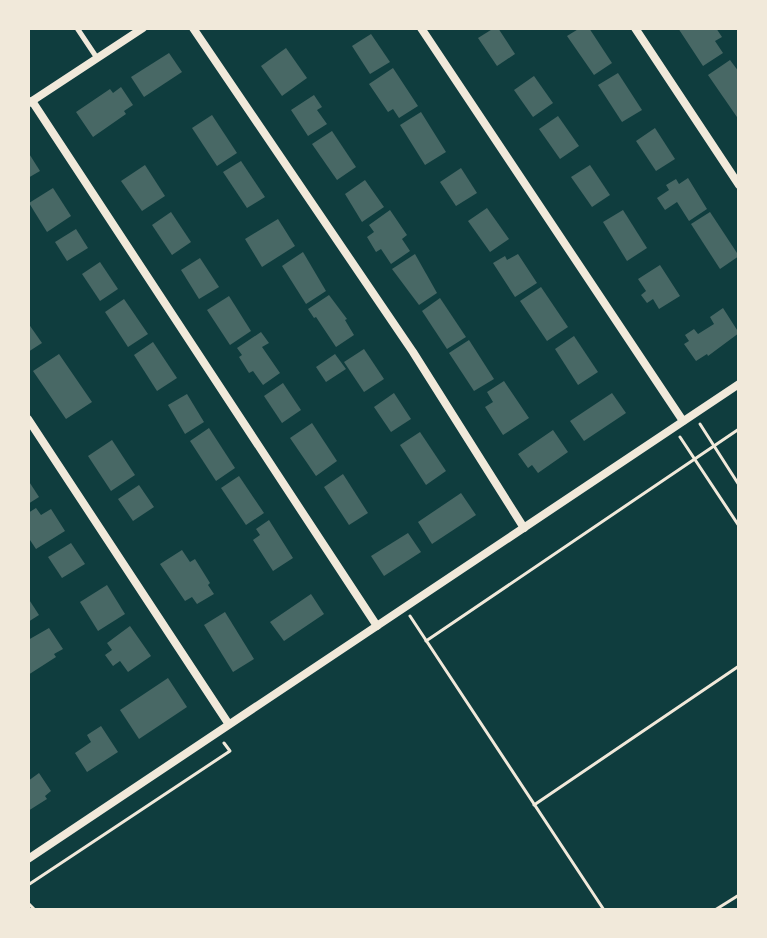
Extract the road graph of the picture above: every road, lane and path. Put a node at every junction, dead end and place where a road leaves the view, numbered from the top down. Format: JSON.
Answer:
{"nodes":[{"id":1,"x":77,"y":28,"type":"edge"},
{"id":2,"x":143,"y":28,"type":"edge"},
{"id":3,"x":193,"y":28,"type":"edge"},
{"id":4,"x":421,"y":28,"type":"edge"},
{"id":5,"x":635,"y":28,"type":"edge"},
{"id":6,"x":97,"y":58,"type":"junction"},
{"id":7,"x":30,"y":102,"type":"edge"},
{"id":8,"x":739,"y":185,"type":"edge"},
{"id":9,"x":739,"y":384,"type":"edge"},
{"id":10,"x":694,"y":414,"type":"junction"},
{"id":11,"x":28,"y":419,"type":"edge"},
{"id":12,"x":683,"y":421,"type":"junction"},
{"id":13,"x":673,"y":428,"type":"junction"},
{"id":14,"x":739,"y":429,"type":"edge"},
{"id":15,"x":714,"y":446,"type":"junction"},
{"id":16,"x":695,"y":459,"type":"junction"},
{"id":17,"x":739,"y":485,"type":"edge"},
{"id":18,"x":739,"y":526,"type":"edge"},
{"id":19,"x":524,"y":528,"type":"junction"},
{"id":20,"x":405,"y":608,"type":"junction"},
{"id":21,"x":377,"y":626,"type":"junction"},
{"id":22,"x":426,"y":641,"type":"junction"},
{"id":23,"x":739,"y":666,"type":"edge"},
{"id":24,"x":228,"y":723,"type":"junction"},
{"id":25,"x":216,"y":731,"type":"junction"},
{"id":26,"x":534,"y":805,"type":"junction"},
{"id":27,"x":28,"y":859,"type":"edge"},
{"id":28,"x":28,"y":885,"type":"edge"},
{"id":29,"x":739,"y":895,"type":"edge"},
{"id":30,"x":28,"y":903,"type":"edge"},
{"id":31,"x":35,"y":910,"type":"edge"},
{"id":32,"x":604,"y":910,"type":"edge"},
{"id":33,"x":715,"y":910,"type":"edge"}],
"edges":[{"from":1,"to":6,"type":"lane"},
{"from":2,"to":6,"type":"street"},
{"from":3,"to":19,"type":"street"},
{"from":4,"to":12,"type":"street"},
{"from":5,"to":8,"type":"street"},
{"from":6,"to":7,"type":"street"},
{"from":7,"to":21,"type":"street"},
{"from":9,"to":10,"type":"street"},
{"from":10,"to":12,"type":"street"},
{"from":10,"to":15,"type":"path"},
{"from":11,"to":24,"type":"street"},
{"from":12,"to":13,"type":"street"},
{"from":13,"to":16,"type":"path"},
{"from":13,"to":19,"type":"street"},
{"from":14,"to":15,"type":"path"},
{"from":15,"to":16,"type":"path"},
{"from":15,"to":17,"type":"path"},
{"from":16,"to":18,"type":"path"},
{"from":16,"to":22,"type":"path"},
{"from":19,"to":20,"type":"street"},
{"from":20,"to":21,"type":"street"},
{"from":20,"to":22,"type":"path"},
{"from":21,"to":24,"type":"street"},
{"from":22,"to":26,"type":"path"},
{"from":23,"to":26,"type":"path"},
{"from":24,"to":25,"type":"street"},
{"from":25,"to":27,"type":"street"},
{"from":25,"to":28,"type":"path"},
{"from":26,"to":32,"type":"path"},
{"from":29,"to":33,"type":"path"},
{"from":30,"to":31,"type":"path"}]}
